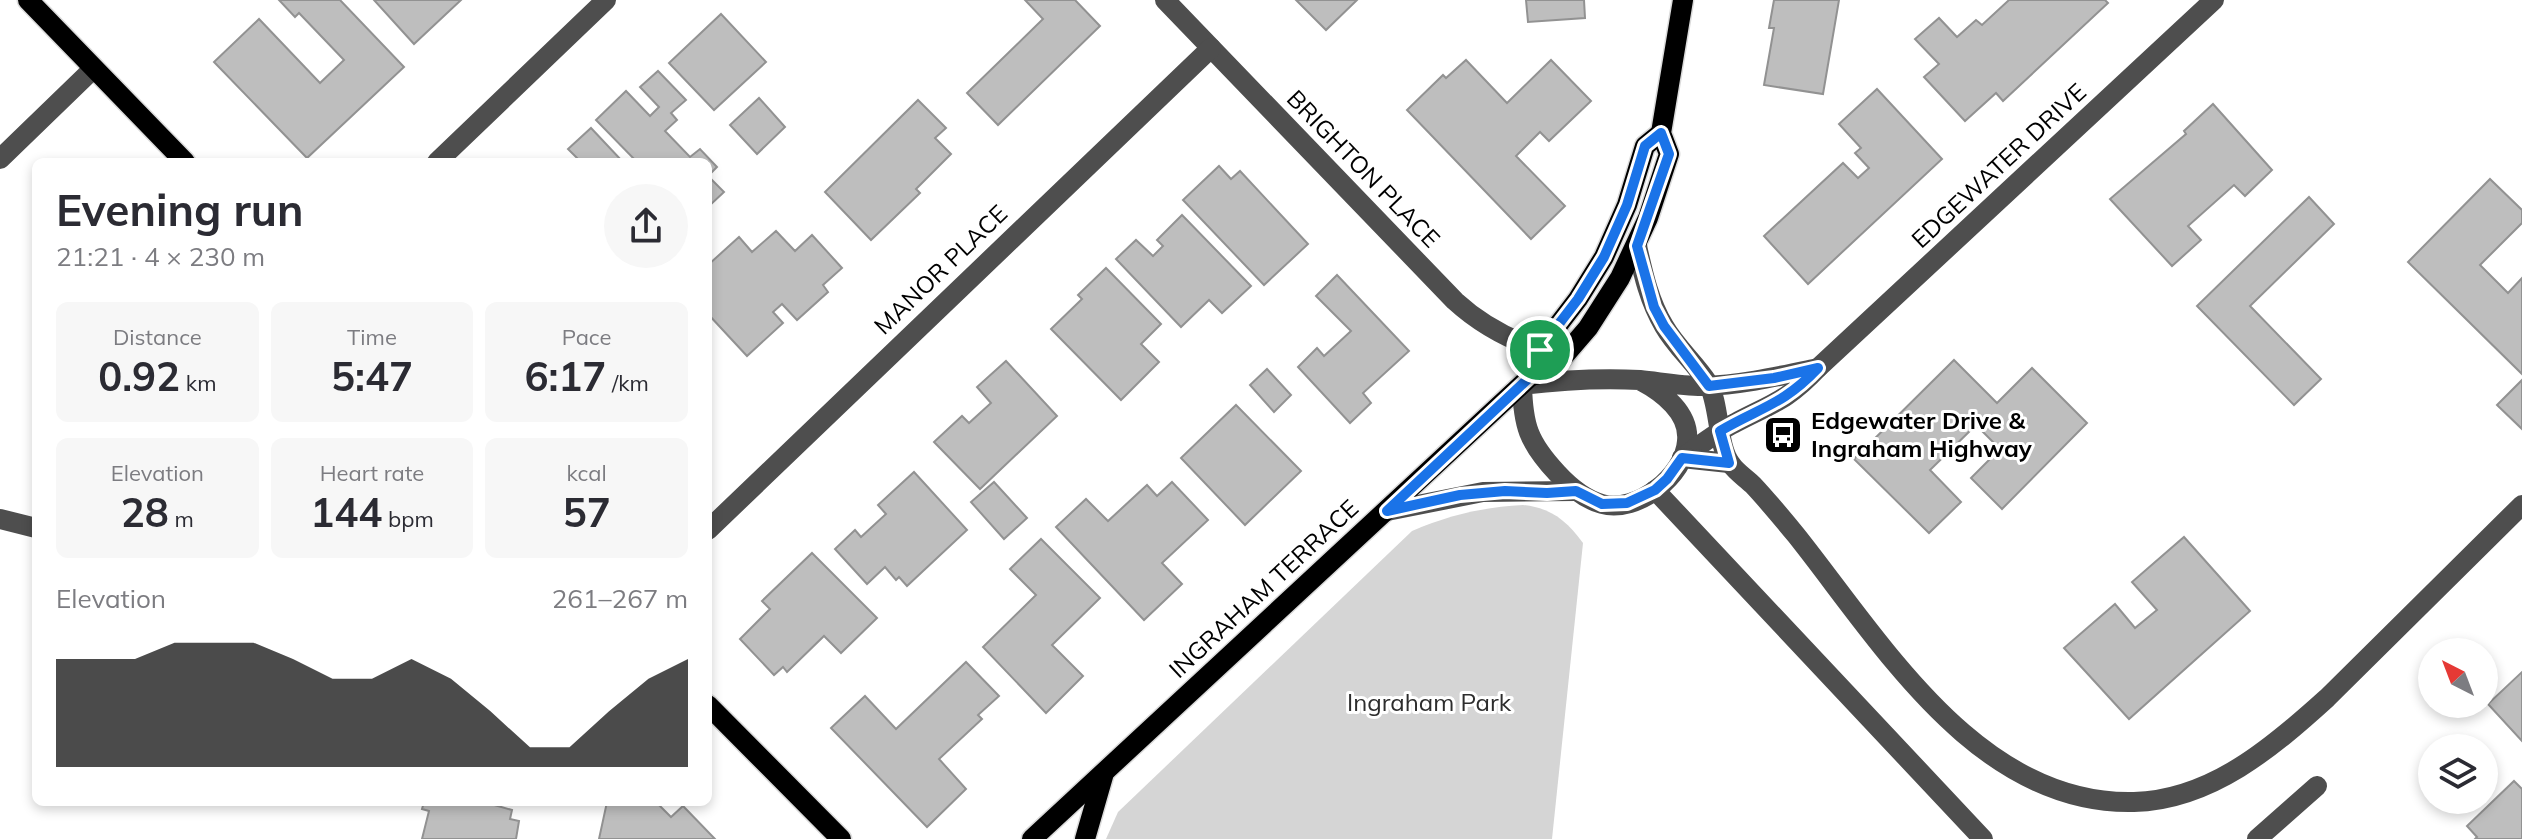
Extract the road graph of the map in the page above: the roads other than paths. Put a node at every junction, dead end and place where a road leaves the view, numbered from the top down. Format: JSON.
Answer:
{"nodes":[{"id":1,"x":28,"y":0,"type":"edge"},
{"id":2,"x":606,"y":0,"type":"edge"},
{"id":3,"x":1165,"y":0,"type":"edge"},
{"id":4,"x":1683,"y":0,"type":"edge"},
{"id":5,"x":2214,"y":0,"type":"edge"},
{"id":6,"x":1211,"y":48,"type":"junction"},
{"id":7,"x":93,"y":69,"type":"junction"},
{"id":8,"x":1661,"y":133,"type":"junction"},
{"id":9,"x":181,"y":158,"type":"edge"},
{"id":10,"x":441,"y":158,"type":"edge"},
{"id":11,"x":0,"y":159,"type":"edge"},
{"id":12,"x":1637,"y":246,"type":"junction"},
{"id":13,"x":1540,"y":350,"type":"junction"},
{"id":14,"x":1818,"y":368,"type":"junction"},
{"id":15,"x":1527,"y":380,"type":"junction"},
{"id":16,"x":1641,"y":381,"type":"junction"},
{"id":17,"x":1709,"y":386,"type":"junction"},
{"id":18,"x":1720,"y":431,"type":"junction"},
{"id":19,"x":1682,"y":458,"type":"junction"},
{"id":20,"x":1729,"y":463,"type":"junction"},
{"id":21,"x":1655,"y":490,"type":"junction"},
{"id":22,"x":1576,"y":491,"type":"junction"},
{"id":23,"x":2522,"y":505,"type":"edge"},
{"id":24,"x":1387,"y":511,"type":"junction"},
{"id":25,"x":0,"y":519,"type":"edge"},
{"id":26,"x":712,"y":526,"type":"edge"},
{"id":27,"x":32,"y":527,"type":"edge"},
{"id":28,"x":712,"y":709,"type":"edge"},
{"id":29,"x":1104,"y":773,"type":"junction"},
{"id":30,"x":2317,"y":786,"type":"dead end"},
{"id":31,"x":841,"y":839,"type":"edge"},
{"id":32,"x":1032,"y":839,"type":"edge"},
{"id":33,"x":1085,"y":839,"type":"edge"},
{"id":34,"x":1983,"y":839,"type":"edge"},
{"id":35,"x":2257,"y":839,"type":"edge"}],
"edges":[{"from":1,"to":7,"type":"main road"},
{"from":2,"to":10,"type":"street"},
{"from":3,"to":6,"type":"street","name":"BRIGHTON PLACE"},
{"from":4,"to":8,"type":"main road"},
{"from":5,"to":14,"type":"street","name":"EDGEWATER DRIVE"},
{"from":6,"to":13,"type":"street","name":"BRIGHTON PLACE"},
{"from":6,"to":26,"type":"street","name":"MANOR PLACE"},
{"from":7,"to":9,"type":"main road"},
{"from":7,"to":11,"type":"street"},
{"from":8,"to":12,"type":"main road","name":"INGRAHAM TERRACE"},
{"from":8,"to":13,"type":"main road"},
{"from":12,"to":15,"type":"main road","name":"INGRAHAM TERRACE"},
{"from":12,"to":17,"type":"street"},
{"from":13,"to":15,"type":"main road"},
{"from":14,"to":17,"type":"street"},
{"from":14,"to":18,"type":"street","name":"EDGEWATER DRIVE"},
{"from":15,"to":16,"type":"street"},
{"from":15,"to":22,"type":"street"},
{"from":15,"to":24,"type":"main road","name":"INGRAHAM TERRACE"},
{"from":16,"to":17,"type":"street"},
{"from":16,"to":19,"type":"street"},
{"from":17,"to":18,"type":"street"},
{"from":18,"to":19,"type":"street","name":"EDGEWATER DRIVE"},
{"from":18,"to":20,"type":"street"},
{"from":19,"to":20,"type":"street"},
{"from":19,"to":21,"type":"street"},
{"from":20,"to":23,"type":"street"},
{"from":21,"to":22,"type":"street"},
{"from":21,"to":34,"type":"street"},
{"from":22,"to":24,"type":"street"},
{"from":24,"to":29,"type":"main road","name":"INGRAHAM TERRACE"},
{"from":25,"to":27,"type":"street"},
{"from":28,"to":31,"type":"main road"},
{"from":29,"to":32,"type":"main road","name":"INGRAHAM TERRACE"},
{"from":29,"to":33,"type":"main road"},
{"from":30,"to":35,"type":"street"}]}
